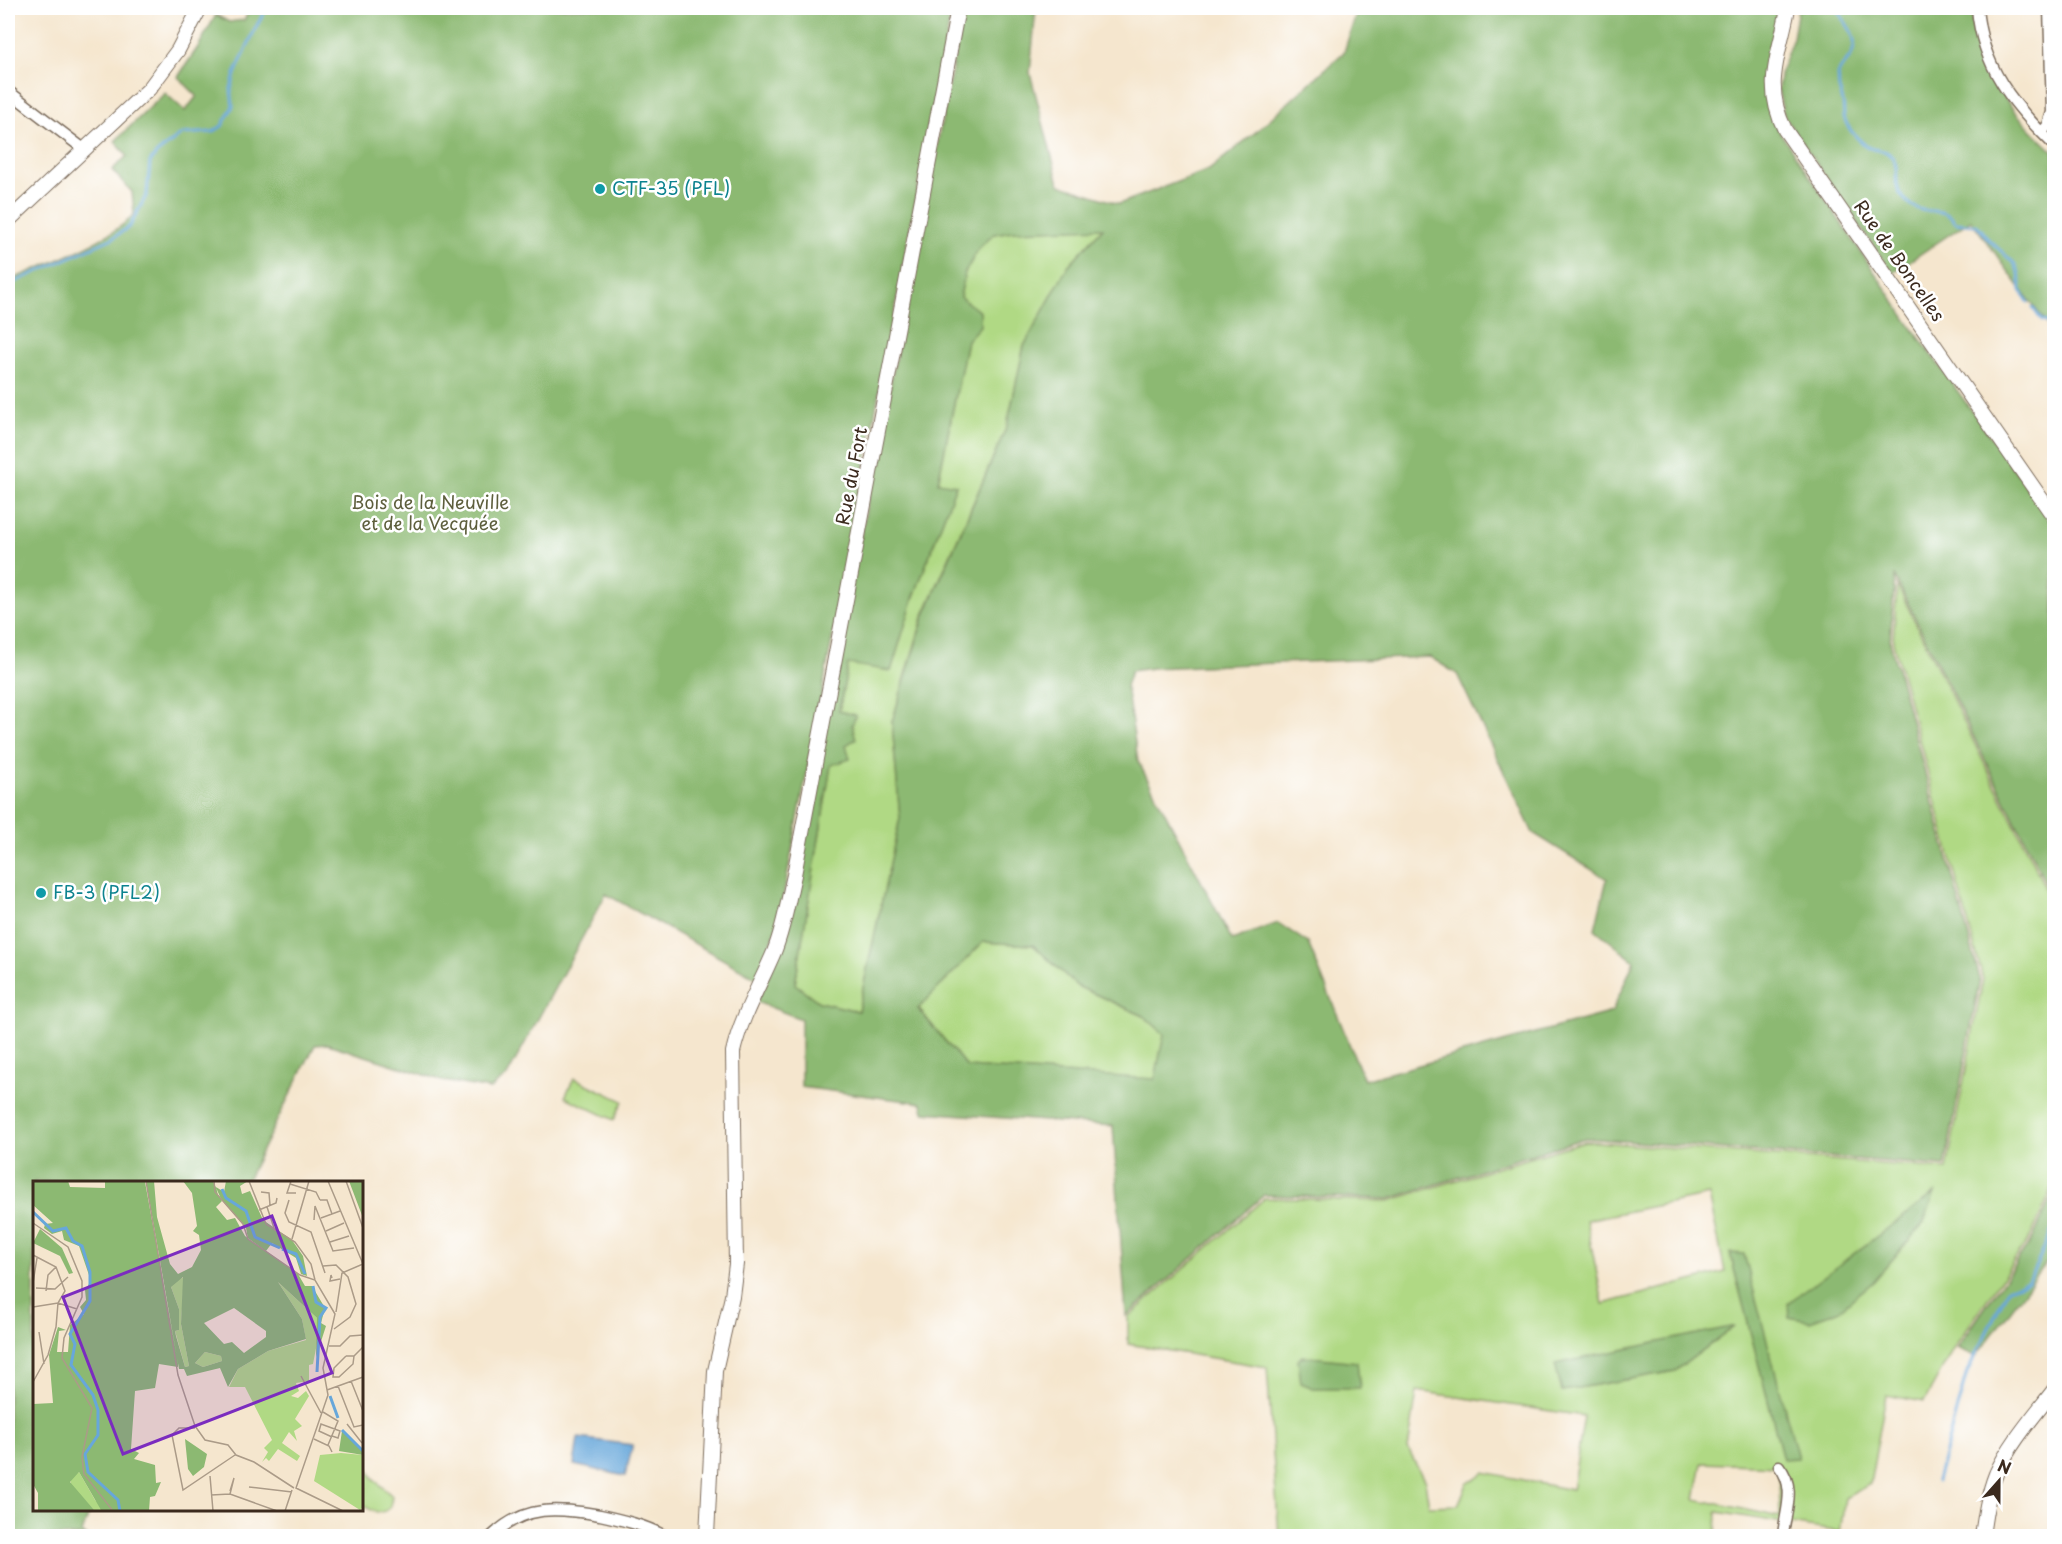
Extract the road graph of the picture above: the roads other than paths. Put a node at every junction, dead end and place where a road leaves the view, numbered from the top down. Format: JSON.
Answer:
{"nodes":[{"id":1,"x":200,"y":8,"type":"edge"},
{"id":2,"x":958,"y":8,"type":"edge"},
{"id":3,"x":1788,"y":8,"type":"edge"},
{"id":4,"x":1977,"y":8,"type":"edge"},
{"id":5,"x":2049,"y":8,"type":"edge"},
{"id":6,"x":8,"y":91,"type":"edge"},
{"id":7,"x":2042,"y":132,"type":"junction"},
{"id":8,"x":2055,"y":145,"type":"edge"},
{"id":9,"x":85,"y":150,"type":"junction"},
{"id":10,"x":8,"y":220,"type":"edge"},
{"id":11,"x":2055,"y":516,"type":"edge"},
{"id":12,"x":2055,"y":1390,"type":"edge"},
{"id":13,"x":1779,"y":1466,"type":"dead end"},
{"id":14,"x":704,"y":1533,"type":"edge"},
{"id":15,"x":492,"y":1536,"type":"edge"},
{"id":16,"x":665,"y":1536,"type":"edge"},
{"id":17,"x":1784,"y":1536,"type":"edge"},
{"id":18,"x":1982,"y":1536,"type":"edge"}],
"edges":[{"from":1,"to":9,"type":"street"},
{"from":2,"to":14,"type":"street","name":"Rue du Fort"},
{"from":3,"to":11,"type":"street","name":"Rue de Boncelles"},
{"from":4,"to":7,"type":"street"},
{"from":5,"to":7,"type":"street"},
{"from":6,"to":9,"type":"street"},
{"from":7,"to":8,"type":"street"},
{"from":9,"to":10,"type":"street"},
{"from":12,"to":18,"type":"street"},
{"from":13,"to":17,"type":"street"},
{"from":15,"to":16,"type":"street"}]}
